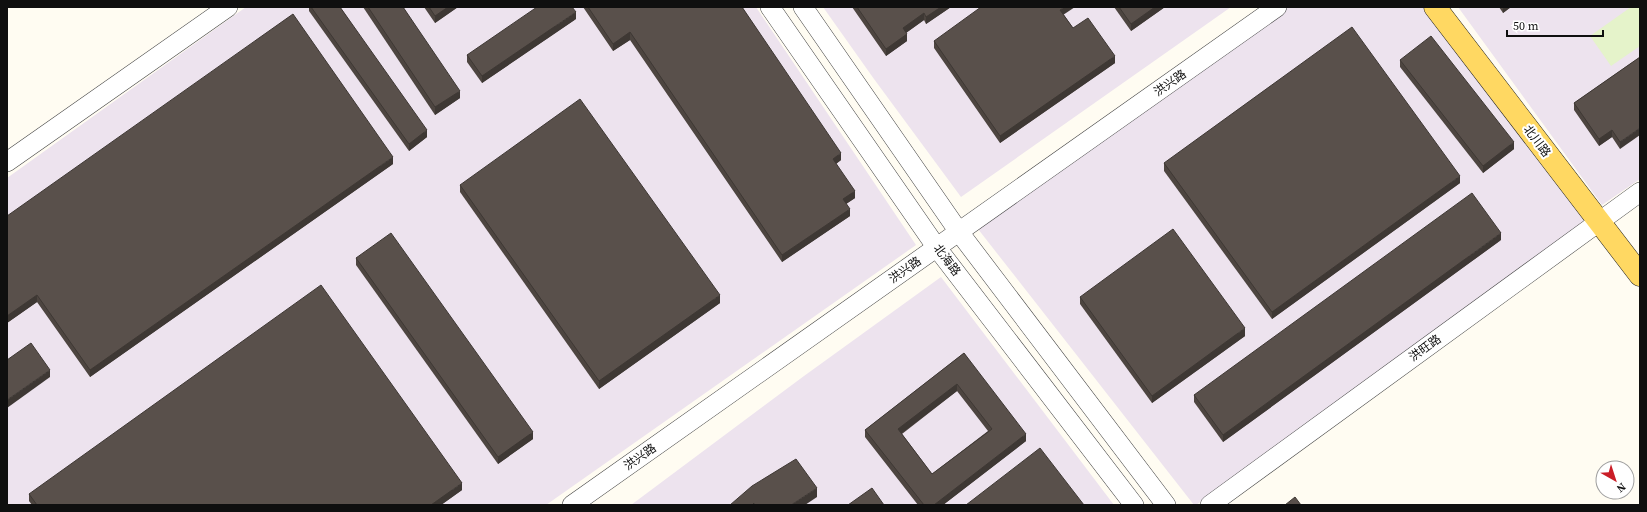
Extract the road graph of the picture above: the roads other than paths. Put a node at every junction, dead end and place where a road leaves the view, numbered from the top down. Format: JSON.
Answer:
{"nodes":[{"id":1,"x":228,"y":7,"type":"edge"},
{"id":2,"x":770,"y":7,"type":"edge"},
{"id":3,"x":803,"y":7,"type":"edge"},
{"id":4,"x":1277,"y":7,"type":"edge"},
{"id":5,"x":1435,"y":7,"type":"edge"},
{"id":6,"x":7,"y":162,"type":"edge"},
{"id":7,"x":1640,"y":192,"type":"edge"},
{"id":8,"x":1598,"y":221,"type":"junction"},
{"id":9,"x":959,"y":232,"type":"junction"},
{"id":10,"x":937,"y":248,"type":"junction"},
{"id":11,"x":1640,"y":275,"type":"edge"},
{"id":12,"x":572,"y":505,"type":"edge"},
{"id":13,"x":1134,"y":505,"type":"edge"},
{"id":14,"x":1166,"y":505,"type":"edge"},
{"id":15,"x":1210,"y":505,"type":"edge"}],
"edges":[{"from":1,"to":6,"type":"street"},
{"from":2,"to":10,"type":"street","name":"北海路"},
{"from":3,"to":9,"type":"street"},
{"from":4,"to":9,"type":"street","name":"洪兴路"},
{"from":5,"to":8,"type":"main road","name":"北川路"},
{"from":7,"to":8,"type":"street","name":"洪旺路"},
{"from":8,"to":11,"type":"main road","name":"北川路"},
{"from":8,"to":15,"type":"street","name":"洪旺路"},
{"from":9,"to":10,"type":"street","name":"洪兴路"},
{"from":9,"to":14,"type":"street"},
{"from":10,"to":12,"type":"street","name":"洪兴路"},
{"from":10,"to":13,"type":"street","name":"北海路"}]}
